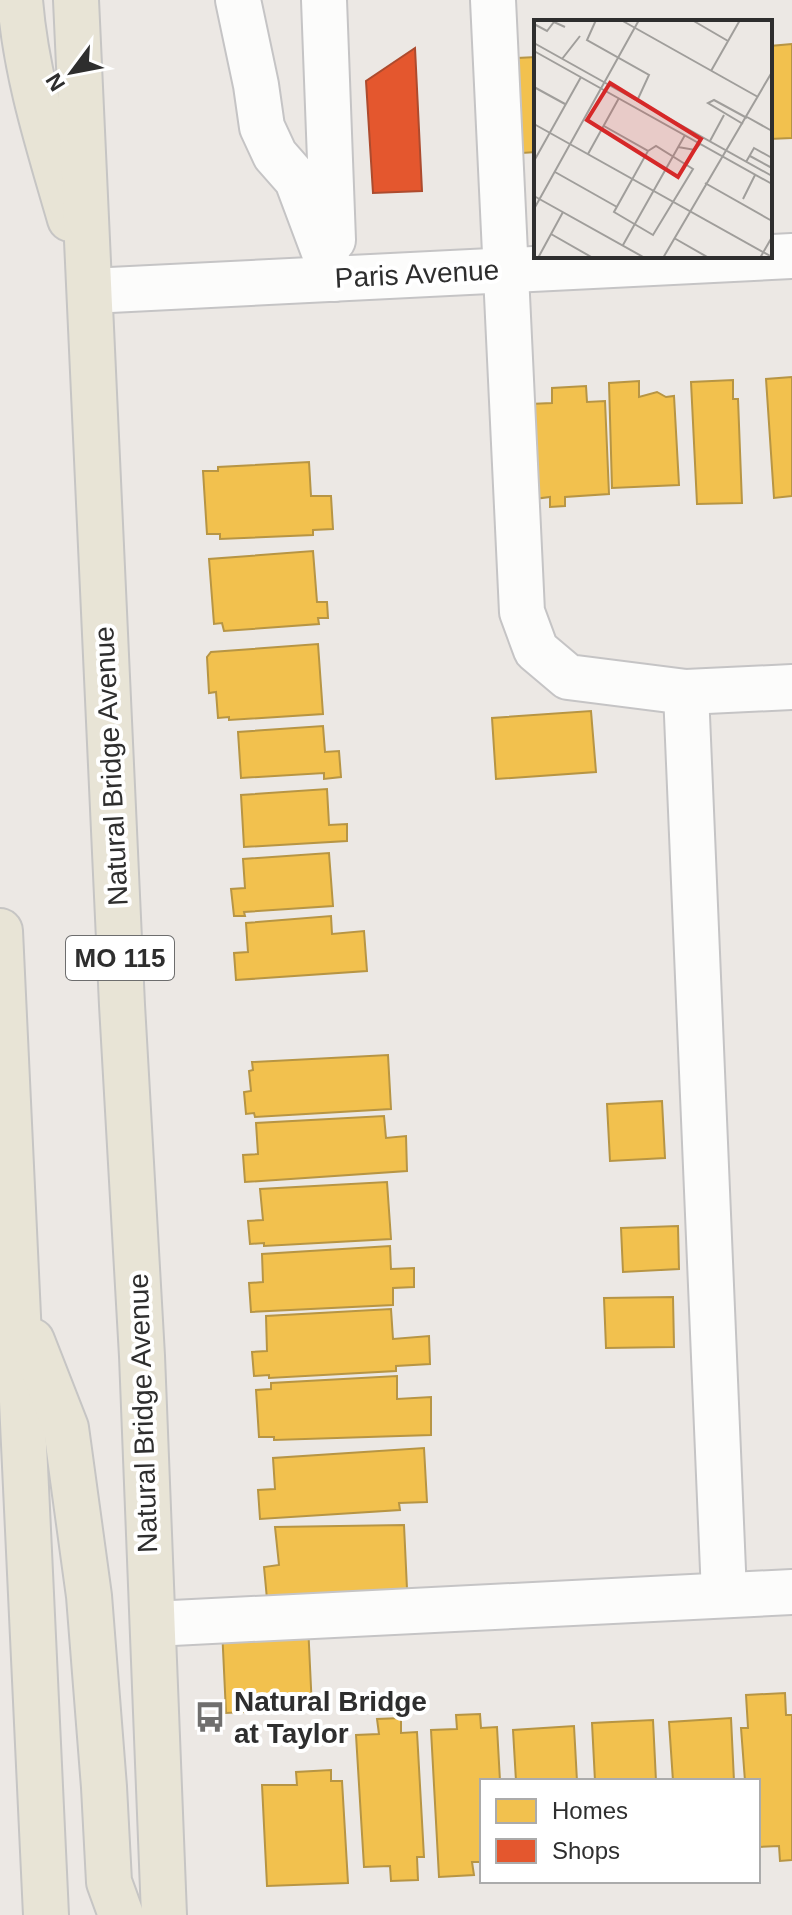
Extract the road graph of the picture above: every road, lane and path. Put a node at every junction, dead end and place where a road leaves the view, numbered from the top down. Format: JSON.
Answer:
{"nodes":[{"id":1,"x":20,"y":0,"type":"edge"},
{"id":2,"x":76,"y":0,"type":"edge"},
{"id":3,"x":238,"y":0,"type":"edge"},
{"id":4,"x":324,"y":0,"type":"edge"},
{"id":5,"x":493,"y":0,"type":"edge"},
{"id":6,"x":792,"y":256,"type":"edge"},
{"id":7,"x":772,"y":257,"type":"edge"},
{"id":8,"x":751,"y":258,"type":"edge"},
{"id":9,"x":508,"y":270,"type":"junction"},
{"id":10,"x":334,"y":279,"type":"junction"},
{"id":11,"x":90,"y":291,"type":"junction"},
{"id":12,"x":792,"y":687,"type":"edge"},
{"id":13,"x":686,"y":692,"type":"junction"},
{"id":14,"x":0,"y":931,"type":"edge"},
{"id":15,"x":13,"y":1331,"type":"edge"},
{"id":16,"x":792,"y":1592,"type":"edge"},
{"id":17,"x":724,"y":1594,"type":"junction"},
{"id":18,"x":153,"y":1624,"type":"junction"},
{"id":19,"x":46,"y":1915,"type":"edge"},
{"id":20,"x":121,"y":1915,"type":"edge"},
{"id":21,"x":164,"y":1915,"type":"edge"}],
"edges":[{"from":1,"to":11,"type":"main road"},
{"from":2,"to":11,"type":"main road","name":"Natural Bridge Avenue","number":"MO 115"},
{"from":3,"to":10,"type":"street"},
{"from":4,"to":10,"type":"street"},
{"from":5,"to":9,"type":"street"},
{"from":6,"to":7,"type":"street","name":"Paris Avenue"},
{"from":8,"to":9,"type":"street","name":"Paris Avenue"},
{"from":9,"to":10,"type":"street","name":"Paris Avenue"},
{"from":9,"to":13,"type":"street"},
{"from":10,"to":11,"type":"street","name":"Paris Avenue"},
{"from":11,"to":18,"type":"main road","name":"Natural Bridge Avenue","number":"MO 115"},
{"from":12,"to":13,"type":"street"},
{"from":13,"to":17,"type":"street"},
{"from":14,"to":15,"type":"main road"},
{"from":15,"to":19,"type":"main road"},
{"from":15,"to":20,"type":"main road"},
{"from":16,"to":17,"type":"street"},
{"from":17,"to":18,"type":"street"},
{"from":18,"to":21,"type":"main road","name":"Natural Bridge Avenue","number":"MO 115"}]}
